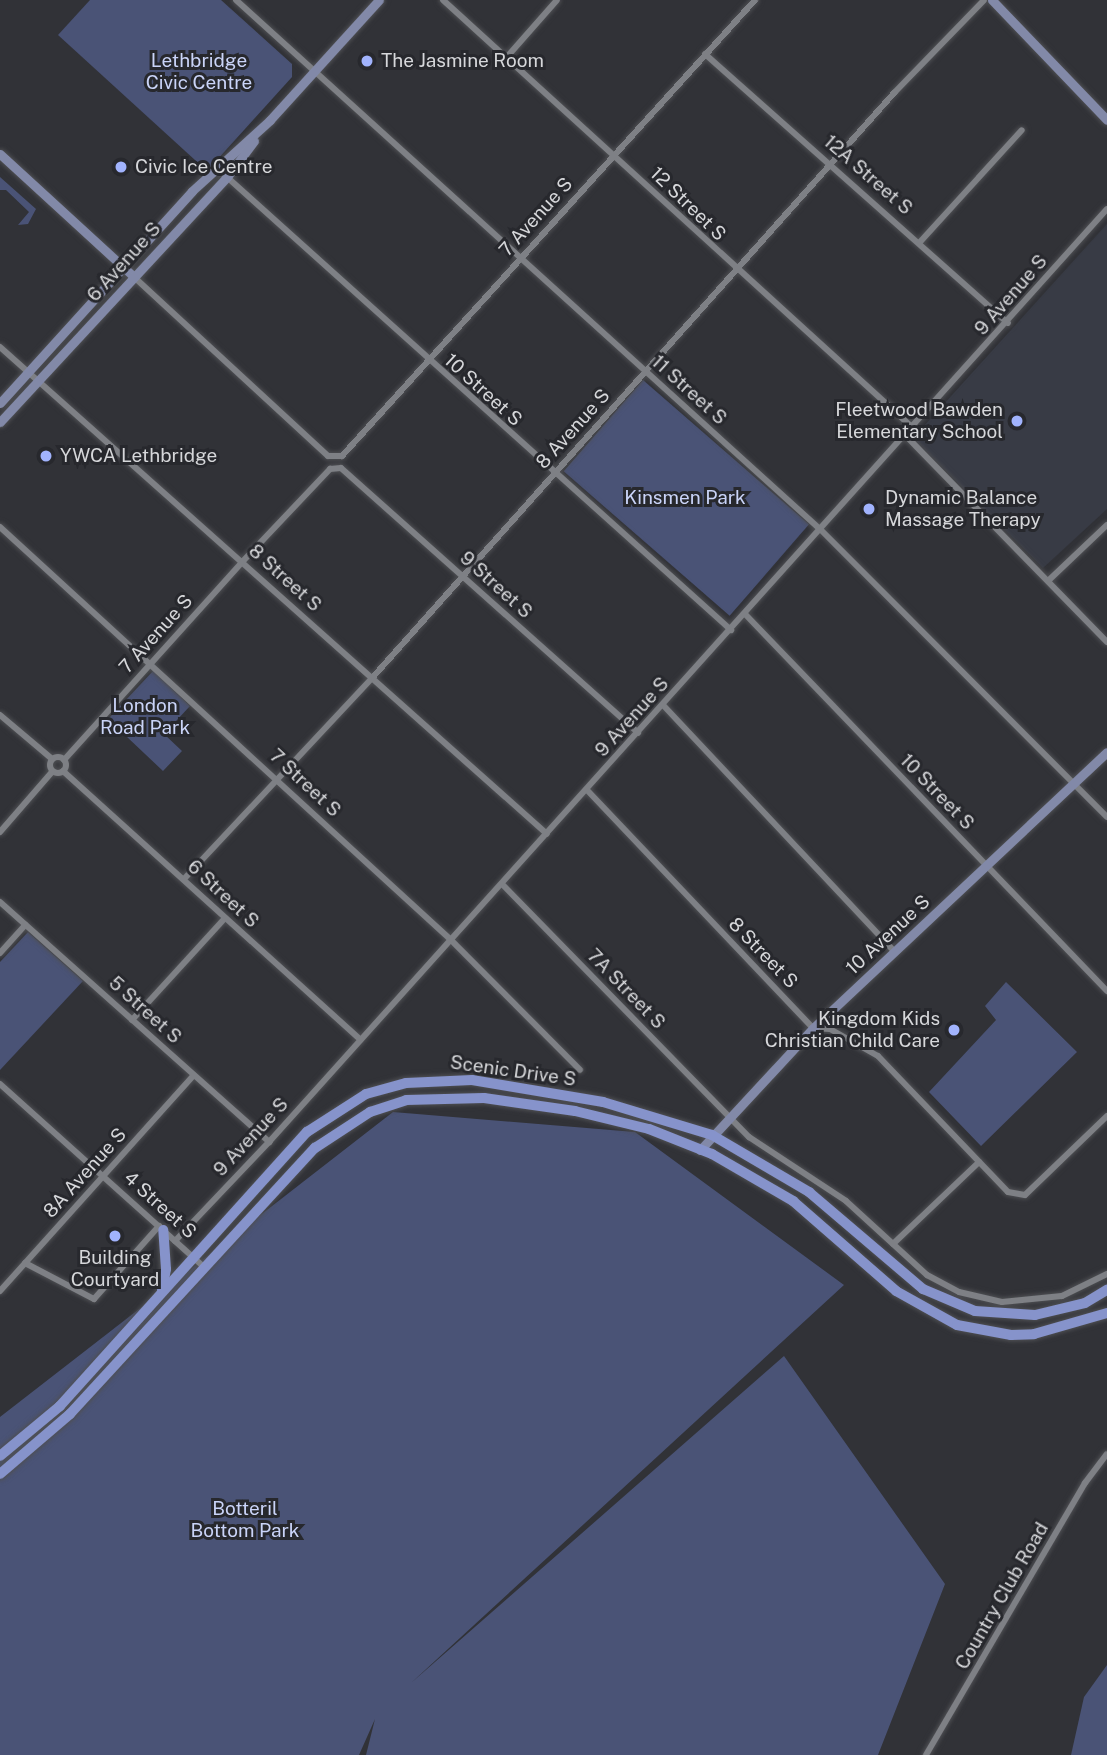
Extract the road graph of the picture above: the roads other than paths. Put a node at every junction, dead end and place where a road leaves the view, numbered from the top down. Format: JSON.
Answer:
{"nodes":[{"id":1,"x":236,"y":0,"type":"edge"},
{"id":2,"x":379,"y":0,"type":"edge"},
{"id":3,"x":443,"y":0,"type":"edge"},
{"id":4,"x":557,"y":0,"type":"edge"},
{"id":5,"x":755,"y":0,"type":"edge"},
{"id":6,"x":984,"y":0,"type":"edge"},
{"id":7,"x":992,"y":0,"type":"edge"},
{"id":8,"x":705,"y":54,"type":"junction"},
{"id":9,"x":506,"y":58,"type":"junction"},
{"id":10,"x":314,"y":71,"type":"junction"},
{"id":11,"x":270,"y":120,"type":"junction"},
{"id":12,"x":1107,"y":120,"type":"edge"},
{"id":13,"x":1022,"y":130,"type":"dead end"},
{"id":14,"x":0,"y":155,"type":"edge"},
{"id":15,"x":614,"y":155,"type":"junction"},
{"id":16,"x":832,"y":164,"type":"junction"},
{"id":17,"x":218,"y":169,"type":"junction"},
{"id":18,"x":227,"y":177,"type":"junction"},
{"id":19,"x":1107,"y":209,"type":"edge"},
{"id":20,"x":920,"y":242,"type":"junction"},
{"id":21,"x":520,"y":259,"type":"junction"},
{"id":22,"x":123,"y":267,"type":"junction"},
{"id":23,"x":736,"y":271,"type":"junction"},
{"id":24,"x":134,"y":277,"type":"junction"},
{"id":25,"x":1008,"y":323,"type":"junction"},
{"id":26,"x":0,"y":347,"type":"edge"},
{"id":27,"x":427,"y":361,"type":"junction"},
{"id":28,"x":645,"y":372,"type":"junction"},
{"id":29,"x":28,"y":373,"type":"junction"},
{"id":30,"x":40,"y":379,"type":"junction"},
{"id":31,"x":0,"y":403,"type":"edge"},
{"id":32,"x":0,"y":422,"type":"edge"},
{"id":33,"x":913,"y":428,"type":"junction"},
{"id":34,"x":906,"y":436,"type":"junction"},
{"id":35,"x":330,"y":469,"type":"joint"},
{"id":36,"x":554,"y":474,"type":"junction"},
{"id":37,"x":1107,"y":525,"type":"edge"},
{"id":38,"x":0,"y":527,"type":"edge"},
{"id":39,"x":821,"y":530,"type":"junction"},
{"id":40,"x":243,"y":561,"type":"junction"},
{"id":41,"x":463,"y":577,"type":"junction"},
{"id":42,"x":1049,"y":580,"type":"junction"},
{"id":43,"x":745,"y":614,"type":"junction"},
{"id":44,"x":731,"y":630,"type":"junction"},
{"id":45,"x":1107,"y":642,"type":"edge"},
{"id":46,"x":151,"y":664,"type":"junction"},
{"id":47,"x":373,"y":677,"type":"junction"},
{"id":48,"x":663,"y":705,"type":"junction"},
{"id":49,"x":0,"y":715,"type":"edge"},
{"id":50,"x":638,"y":733,"type":"junction"},
{"id":51,"x":1107,"y":752,"type":"edge"},
{"id":52,"x":52,"y":759,"type":"junction"},
{"id":53,"x":64,"y":760,"type":"junction"},
{"id":54,"x":64,"y":771,"type":"junction"},
{"id":55,"x":52,"y":772,"type":"junction"},
{"id":56,"x":276,"y":778,"type":"junction"},
{"id":57,"x":1075,"y":783,"type":"junction"},
{"id":58,"x":587,"y":790,"type":"junction"},
{"id":59,"x":1107,"y":817,"type":"edge"},
{"id":60,"x":0,"y":832,"type":"edge"},
{"id":61,"x":547,"y":834,"type":"junction"},
{"id":62,"x":986,"y":866,"type":"junction"},
{"id":63,"x":184,"y":879,"type":"junction"},
{"id":64,"x":502,"y":884,"type":"junction"},
{"id":65,"x":0,"y":902,"type":"edge"},
{"id":66,"x":225,"y":918,"type":"junction"},
{"id":67,"x":26,"y":925,"type":"junction"},
{"id":68,"x":451,"y":940,"type":"junction"},
{"id":69,"x":895,"y":952,"type":"junction"},
{"id":70,"x":0,"y":953,"type":"edge"},
{"id":71,"x":1107,"y":991,"type":"edge"},
{"id":72,"x":132,"y":1020,"type":"junction"},
{"id":73,"x":813,"y":1028,"type":"junction"},
{"id":74,"x":361,"y":1040,"type":"junction"},
{"id":75,"x":580,"y":1070,"type":"dead end"},
{"id":76,"x":194,"y":1075,"type":"junction"},
{"id":77,"x":0,"y":1084,"type":"edge"},
{"id":78,"x":728,"y":1116,"type":"junction"},
{"id":79,"x":1107,"y":1116,"type":"edge"},
{"id":80,"x":712,"y":1135,"type":"junction"},
{"id":81,"x":269,"y":1142,"type":"junction"},
{"id":82,"x":699,"y":1150,"type":"junction"},
{"id":83,"x":979,"y":1162,"type":"junction"},
{"id":84,"x":104,"y":1176,"type":"junction"},
{"id":85,"x":161,"y":1228,"type":"junction"},
{"id":86,"x":175,"y":1241,"type":"junction"},
{"id":87,"x":893,"y":1244,"type":"junction"},
{"id":88,"x":193,"y":1256,"type":"junction"},
{"id":89,"x":25,"y":1263,"type":"junction"},
{"id":90,"x":204,"y":1267,"type":"junction"},
{"id":91,"x":1107,"y":1274,"type":"edge"},
{"id":92,"x":1107,"y":1290,"type":"edge"},
{"id":93,"x":0,"y":1292,"type":"edge"},
{"id":94,"x":161,"y":1293,"type":"junction"},
{"id":95,"x":1107,"y":1313,"type":"edge"},
{"id":96,"x":1107,"y":1454,"type":"edge"},
{"id":97,"x":0,"y":1456,"type":"edge"},
{"id":98,"x":0,"y":1474,"type":"edge"},
{"id":99,"x":926,"y":1755,"type":"edge"}],
"edges":[{"from":1,"to":10,"type":"street","name":"11 Street S"},
{"from":2,"to":10,"type":"main road","name":"6 Avenue S"},
{"from":3,"to":9,"type":"street","name":"12 Street S"},
{"from":4,"to":9,"type":"street"},
{"from":5,"to":8,"type":"street","name":"7 Avenue S"},
{"from":6,"to":16,"type":"street","name":"8 Avenue S"},
{"from":7,"to":12,"type":"main road"},
{"from":8,"to":15,"type":"street","name":"7 Avenue S"},
{"from":8,"to":16,"type":"street","name":"12A Street S"},
{"from":9,"to":15,"type":"street","name":"12 Street S"},
{"from":10,"to":11,"type":"main road","name":"6 Avenue S"},
{"from":10,"to":21,"type":"street","name":"11 Street S"},
{"from":11,"to":17,"type":"main road","name":"6 Avenue S"},
{"from":11,"to":18,"type":"main road","name":"6 Avenue S"},
{"from":13,"to":20,"type":"street"},
{"from":14,"to":22,"type":"main road"},
{"from":15,"to":21,"type":"street","name":"7 Avenue S"},
{"from":15,"to":23,"type":"street","name":"12 Street S"},
{"from":16,"to":20,"type":"street","name":"12A Street S"},
{"from":16,"to":23,"type":"street","name":"8 Avenue S"},
{"from":17,"to":18,"type":"street","name":"10 Street S"},
{"from":17,"to":22,"type":"main road","name":"6 Avenue S"},
{"from":18,"to":24,"type":"main road","name":"6 Avenue S"},
{"from":18,"to":27,"type":"street","name":"10 Street S"},
{"from":19,"to":25,"type":"street","name":"9 Avenue S"},
{"from":20,"to":25,"type":"street","name":"12A Street S"},
{"from":21,"to":27,"type":"street","name":"7 Avenue S"},
{"from":21,"to":28,"type":"street","name":"11 Street S"},
{"from":22,"to":24,"type":"main road"},
{"from":22,"to":29,"type":"main road","name":"6 Avenue S"},
{"from":23,"to":28,"type":"street","name":"8 Avenue S"},
{"from":23,"to":33,"type":"street","name":"12 Street S"},
{"from":24,"to":27,"type":"street","name":"7 Avenue S"},
{"from":24,"to":30,"type":"main road","name":"6 Avenue S"},
{"from":25,"to":33,"type":"street","name":"9 Avenue S"},
{"from":26,"to":29,"type":"street","name":"8 Street S"},
{"from":27,"to":36,"type":"street","name":"10 Street S"},
{"from":28,"to":36,"type":"street","name":"8 Avenue S"},
{"from":28,"to":39,"type":"street","name":"11 Street S"},
{"from":29,"to":30,"type":"street","name":"8 Street S"},
{"from":29,"to":31,"type":"main road","name":"6 Avenue S"},
{"from":30,"to":32,"type":"main road","name":"6 Avenue S"},
{"from":30,"to":40,"type":"street","name":"8 Street S"},
{"from":33,"to":34,"type":"street","name":"9 Avenue S"},
{"from":34,"to":39,"type":"street","name":"9 Avenue S"},
{"from":34,"to":42,"type":"street"},
{"from":35,"to":40,"type":"street","name":"7 Avenue S"},
{"from":35,"to":41,"type":"street","name":"9 Street S"},
{"from":36,"to":41,"type":"street","name":"8 Avenue S"},
{"from":36,"to":44,"type":"street","name":"10 Street S"},
{"from":37,"to":42,"type":"street"},
{"from":38,"to":46,"type":"street","name":"7 Street S"},
{"from":39,"to":43,"type":"street","name":"9 Avenue S"},
{"from":39,"to":57,"type":"street","name":"11 Street S"},
{"from":40,"to":46,"type":"street","name":"7 Avenue S"},
{"from":40,"to":47,"type":"street","name":"8 Street S"},
{"from":41,"to":47,"type":"street","name":"8 Avenue S"},
{"from":41,"to":50,"type":"street","name":"9 Street S"},
{"from":42,"to":45,"type":"street"},
{"from":43,"to":44,"type":"street","name":"9 Avenue S"},
{"from":43,"to":62,"type":"street","name":"10 Street S"},
{"from":44,"to":48,"type":"street","name":"9 Avenue S"},
{"from":46,"to":53,"type":"street","name":"7 Avenue S"},
{"from":46,"to":56,"type":"street","name":"7 Street S"},
{"from":47,"to":56,"type":"street","name":"8 Avenue S"},
{"from":47,"to":61,"type":"street","name":"8 Street S"},
{"from":48,"to":50,"type":"street","name":"9 Avenue S"},
{"from":48,"to":69,"type":"street"},
{"from":49,"to":52,"type":"street"},
{"from":50,"to":58,"type":"street","name":"9 Avenue S"},
{"from":51,"to":57,"type":"main road","name":"10 Avenue S"},
{"from":52,"to":53,"type":"street"},
{"from":52,"to":55,"type":"street"},
{"from":53,"to":54,"type":"street"},
{"from":54,"to":55,"type":"street"},
{"from":54,"to":63,"type":"street","name":"6 Street S"},
{"from":55,"to":60,"type":"street"},
{"from":56,"to":63,"type":"street","name":"8 Avenue S"},
{"from":56,"to":68,"type":"street","name":"7 Street S"},
{"from":57,"to":59,"type":"street","name":"11 Street S"},
{"from":57,"to":62,"type":"main road","name":"10 Avenue S"},
{"from":58,"to":61,"type":"street","name":"9 Avenue S"},
{"from":58,"to":73,"type":"street","name":"8 Street S"},
{"from":61,"to":64,"type":"street","name":"9 Avenue S"},
{"from":62,"to":69,"type":"main road","name":"10 Avenue S"},
{"from":62,"to":71,"type":"street","name":"10 Street S"},
{"from":63,"to":66,"type":"street","name":"6 Street S"},
{"from":64,"to":68,"type":"street","name":"9 Avenue S"},
{"from":64,"to":78,"type":"street","name":"7A Street S"},
{"from":65,"to":67,"type":"street","name":"5 Street S"},
{"from":66,"to":72,"type":"street"},
{"from":66,"to":74,"type":"street","name":"6 Street S"},
{"from":67,"to":70,"type":"street"},
{"from":67,"to":72,"type":"street","name":"5 Street S"},
{"from":68,"to":74,"type":"street","name":"9 Avenue S"},
{"from":68,"to":75,"type":"street","name":"7 Street S"},
{"from":69,"to":73,"type":"main road","name":"10 Avenue S"},
{"from":72,"to":76,"type":"street","name":"5 Street S"},
{"from":73,"to":78,"type":"main road","name":"10 Avenue S"},
{"from":73,"to":83,"type":"street","name":"8 Street S"},
{"from":74,"to":81,"type":"street","name":"9 Avenue S"},
{"from":76,"to":81,"type":"street","name":"5 Street S"},
{"from":76,"to":84,"type":"street","name":"8A Avenue S"},
{"from":77,"to":84,"type":"street","name":"4 Street S"},
{"from":78,"to":80,"type":"main road","name":"10 Avenue S"},
{"from":78,"to":87,"type":"street"},
{"from":79,"to":83,"type":"street","name":"8 Street S"},
{"from":80,"to":82,"type":"main road","name":"10 Avenue S"},
{"from":80,"to":88,"type":"main road","name":"Scenic Drive S"},
{"from":80,"to":92,"type":"main road","name":"Scenic Drive S"},
{"from":81,"to":86,"type":"street","name":"9 Avenue S"},
{"from":82,"to":90,"type":"main road","name":"Scenic Drive S"},
{"from":82,"to":95,"type":"main road","name":"Scenic Drive S"},
{"from":83,"to":87,"type":"street"},
{"from":84,"to":85,"type":"street","name":"4 Street S"},
{"from":84,"to":89,"type":"street","name":"8A Avenue S"},
{"from":85,"to":86,"type":"street","name":"4 Street S"},
{"from":85,"to":89,"type":"street"},
{"from":85,"to":94,"type":"main road"},
{"from":86,"to":88,"type":"street","name":"4 Street S"},
{"from":87,"to":91,"type":"street"},
{"from":88,"to":90,"type":"street","name":"4 Street S"},
{"from":88,"to":94,"type":"main road","name":"Scenic Drive S"},
{"from":89,"to":93,"type":"street","name":"8A Avenue S"},
{"from":90,"to":98,"type":"main road","name":"Scenic Drive S"},
{"from":94,"to":97,"type":"main road","name":"Scenic Drive S"},
{"from":96,"to":99,"type":"street","name":"Country Club Road"}]}
